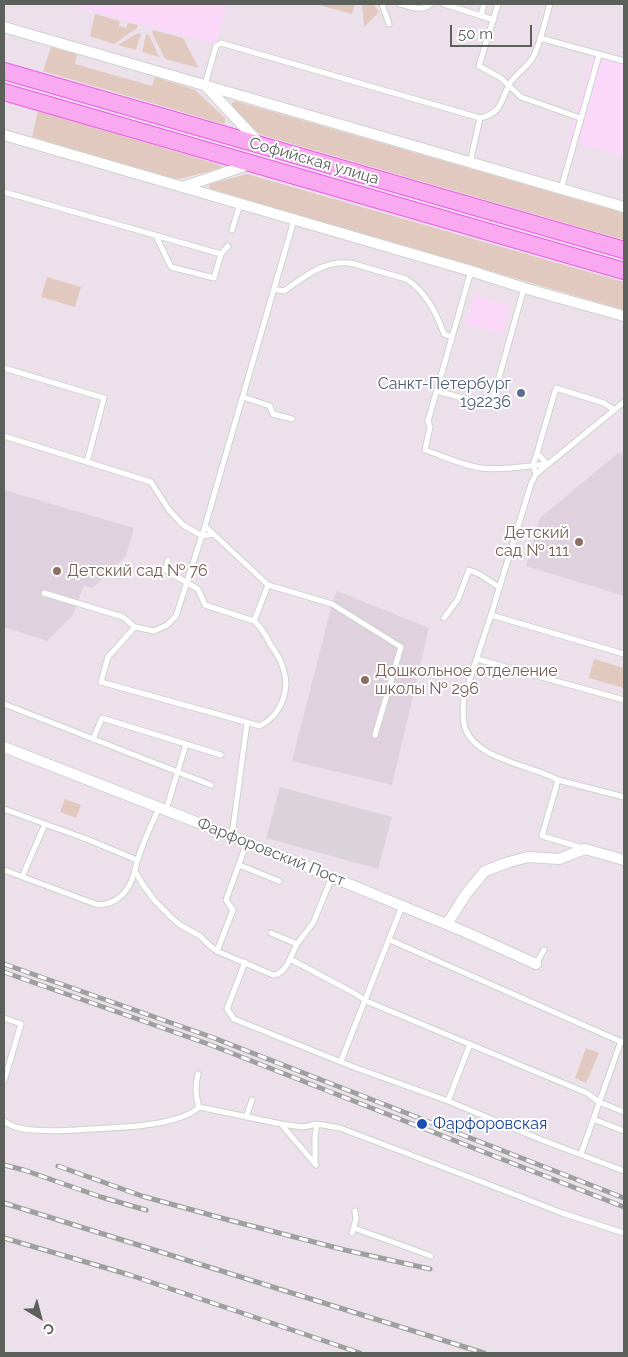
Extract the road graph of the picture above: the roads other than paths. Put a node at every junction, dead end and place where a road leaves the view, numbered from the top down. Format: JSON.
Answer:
{"nodes":[{"id":1,"x":382,"y":4,"type":"edge"},
{"id":2,"x":400,"y":4,"type":"edge"},
{"id":3,"x":431,"y":4,"type":"edge"},
{"id":4,"x":444,"y":4,"type":"edge"},
{"id":5,"x":484,"y":4,"type":"edge"},
{"id":6,"x":498,"y":4,"type":"edge"},
{"id":7,"x":550,"y":4,"type":"edge"},
{"id":8,"x":453,"y":5,"type":"edge"},
{"id":9,"x":480,"y":15,"type":"junction"},
{"id":10,"x":494,"y":20,"type":"junction"},
{"id":11,"x":389,"y":24,"type":"dead end"},
{"id":12,"x":4,"y":27,"type":"edge"},
{"id":13,"x":540,"y":38,"type":"junction"},
{"id":14,"x":599,"y":55,"type":"junction"},
{"id":15,"x":624,"y":61,"type":"edge"},
{"id":16,"x":4,"y":71,"type":"edge"},
{"id":17,"x":205,"y":85,"type":"junction"},
{"id":18,"x":509,"y":86,"type":"junction"},
{"id":19,"x":4,"y":92,"type":"edge"},
{"id":20,"x":480,"y":118,"type":"junction"},
{"id":21,"x":580,"y":118,"type":"junction"},
{"id":22,"x":4,"y":135,"type":"edge"},
{"id":23,"x":260,"y":145,"type":"junction"},
{"id":24,"x":252,"y":163,"type":"junction"},
{"id":25,"x":470,"y":163,"type":"junction"},
{"id":26,"x":358,"y":174,"type":"junction"},
{"id":27,"x":182,"y":187,"type":"junction"},
{"id":28,"x":560,"y":189,"type":"junction"},
{"id":29,"x":4,"y":192,"type":"edge"},
{"id":30,"x":353,"y":192,"type":"junction"},
{"id":31,"x":240,"y":204,"type":"junction"},
{"id":32,"x":624,"y":207,"type":"edge"},
{"id":33,"x":294,"y":220,"type":"junction"},
{"id":34,"x":232,"y":230,"type":"dead end"},
{"id":35,"x":156,"y":236,"type":"junction"},
{"id":36,"x":228,"y":246,"type":"dead end"},
{"id":37,"x":624,"y":250,"type":"edge"},
{"id":38,"x":220,"y":254,"type":"junction"},
{"id":39,"x":471,"y":271,"type":"junction"},
{"id":40,"x":624,"y":271,"type":"edge"},
{"id":41,"x":524,"y":288,"type":"junction"},
{"id":42,"x":274,"y":289,"type":"junction"},
{"id":43,"x":624,"y":316,"type":"edge"},
{"id":44,"x":452,"y":337,"type":"junction"},
{"id":45,"x":4,"y":368,"type":"edge"},
{"id":46,"x":437,"y":391,"type":"junction"},
{"id":47,"x":243,"y":397,"type":"junction"},
{"id":48,"x":624,"y":402,"type":"edge"},
{"id":49,"x":614,"y":410,"type":"junction"},
{"id":50,"x":292,"y":419,"type":"dead end"},
{"id":51,"x":4,"y":436,"type":"edge"},
{"id":52,"x":537,"y":453,"type":"junction"},
{"id":53,"x":87,"y":462,"type":"junction"},
{"id":54,"x":548,"y":464,"type":"junction"},
{"id":55,"x":534,"y":465,"type":"junction"},
{"id":56,"x":536,"y":474,"type":"junction"},
{"id":57,"x":205,"y":526,"type":"junction"},
{"id":58,"x":213,"y":534,"type":"junction"},
{"id":59,"x":202,"y":536,"type":"junction"},
{"id":60,"x":168,"y":560,"type":"dead end"},
{"id":61,"x":187,"y":583,"type":"junction"},
{"id":62,"x":268,"y":585,"type":"junction"},
{"id":63,"x":500,"y":587,"type":"junction"},
{"id":64,"x":44,"y":594,"type":"dead end"},
{"id":65,"x":491,"y":615,"type":"junction"},
{"id":66,"x":444,"y":618,"type":"dead end"},
{"id":67,"x":254,"y":621,"type":"junction"},
{"id":68,"x":135,"y":627,"type":"junction"},
{"id":69,"x":624,"y":654,"type":"edge"},
{"id":70,"x":477,"y":659,"type":"junction"},
{"id":71,"x":624,"y":700,"type":"edge"},
{"id":72,"x":4,"y":704,"type":"edge"},
{"id":73,"x":247,"y":723,"type":"junction"},
{"id":74,"x":375,"y":735,"type":"dead end"},
{"id":75,"x":93,"y":739,"type":"junction"},
{"id":76,"x":186,"y":744,"type":"junction"},
{"id":77,"x":4,"y":747,"type":"edge"},
{"id":78,"x":221,"y":755,"type":"dead end"},
{"id":79,"x":178,"y":772,"type":"junction"},
{"id":80,"x":558,"y":780,"type":"junction"},
{"id":81,"x":211,"y":785,"type":"dead end"},
{"id":82,"x":624,"y":797,"type":"edge"},
{"id":83,"x":163,"y":808,"type":"junction"},
{"id":84,"x":4,"y":809,"type":"edge"},
{"id":85,"x":45,"y":824,"type":"junction"},
{"id":86,"x":232,"y":836,"type":"junction"},
{"id":87,"x":247,"y":842,"type":"junction"},
{"id":88,"x":586,"y":849,"type":"junction"},
{"id":89,"x":137,"y":860,"type":"junction"},
{"id":90,"x":624,"y":860,"type":"edge"},
{"id":91,"x":239,"y":865,"type":"junction"},
{"id":92,"x":4,"y":870,"type":"edge"},
{"id":93,"x":135,"y":871,"type":"junction"},
{"id":94,"x":22,"y":877,"type":"junction"},
{"id":95,"x":332,"y":877,"type":"junction"},
{"id":96,"x":279,"y":881,"type":"dead end"},
{"id":97,"x":402,"y":906,"type":"junction"},
{"id":98,"x":447,"y":924,"type":"junction"},
{"id":99,"x":270,"y":933,"type":"dead end"},
{"id":100,"x":390,"y":940,"type":"junction"},
{"id":101,"x":297,"y":944,"type":"junction"},
{"id":102,"x":544,"y":950,"type":"dead end"},
{"id":103,"x":217,"y":951,"type":"junction"},
{"id":104,"x":290,"y":959,"type":"junction"},
{"id":105,"x":245,"y":962,"type":"junction"},
{"id":106,"x":536,"y":964,"type":"joint"},
{"id":107,"x":366,"y":1001,"type":"junction"},
{"id":108,"x":4,"y":1018,"type":"edge"},
{"id":109,"x":622,"y":1042,"type":"edge"},
{"id":110,"x":470,"y":1044,"type":"junction"},
{"id":111,"x":341,"y":1061,"type":"junction"},
{"id":112,"x":198,"y":1074,"type":"dead end"},
{"id":113,"x":4,"y":1081,"type":"edge"},
{"id":114,"x":252,"y":1100,"type":"dead end"},
{"id":115,"x":448,"y":1101,"type":"junction"},
{"id":116,"x":599,"y":1102,"type":"junction"},
{"id":117,"x":199,"y":1107,"type":"junction"},
{"id":118,"x":624,"y":1112,"type":"edge"},
{"id":119,"x":246,"y":1118,"type":"junction"},
{"id":120,"x":593,"y":1119,"type":"junction"},
{"id":121,"x":4,"y":1121,"type":"edge"},
{"id":122,"x":282,"y":1124,"type":"junction"},
{"id":123,"x":317,"y":1124,"type":"junction"},
{"id":124,"x":624,"y":1131,"type":"edge"},
{"id":125,"x":581,"y":1154,"type":"junction"},
{"id":126,"x":624,"y":1171,"type":"edge"},
{"id":127,"x":355,"y":1211,"type":"dead end"},
{"id":128,"x":624,"y":1234,"type":"edge"},
{"id":129,"x":432,"y":1256,"type":"dead end"}],
"edges":[{"from":1,"to":11,"type":"lane"},
{"from":2,"to":3,"type":"lane"},
{"from":4,"to":8,"type":"lane"},
{"from":5,"to":9,"type":"lane"},
{"from":6,"to":10,"type":"lane"},
{"from":7,"to":13,"type":"lane"},
{"from":8,"to":9,"type":"lane"},
{"from":9,"to":10,"type":"lane"},
{"from":10,"to":18,"type":"lane"},
{"from":12,"to":17,"type":"street"},
{"from":13,"to":14,"type":"lane"},
{"from":13,"to":18,"type":"lane"},
{"from":14,"to":15,"type":"lane"},
{"from":14,"to":21,"type":"lane"},
{"from":16,"to":23,"type":"main road","name":"Софийская улица"},
{"from":17,"to":20,"type":"lane"},
{"from":17,"to":23,"type":"street"},
{"from":17,"to":25,"type":"street"},
{"from":18,"to":20,"type":"lane"},
{"from":18,"to":21,"type":"lane"},
{"from":19,"to":24,"type":"main road","name":"Софийская улица"},
{"from":20,"to":25,"type":"lane"},
{"from":21,"to":28,"type":"lane"},
{"from":22,"to":27,"type":"street"},
{"from":23,"to":26,"type":"main road","name":"Софийская улица"},
{"from":24,"to":27,"type":"street"},
{"from":24,"to":30,"type":"main road","name":"Софийская улица"},
{"from":25,"to":28,"type":"street"},
{"from":26,"to":30,"type":"main road"},
{"from":26,"to":37,"type":"main road","name":"Софийская улица"},
{"from":27,"to":31,"type":"street"},
{"from":28,"to":32,"type":"street"},
{"from":29,"to":35,"type":"lane"},
{"from":30,"to":40,"type":"main road","name":"Софийская улица"},
{"from":31,"to":33,"type":"street"},
{"from":31,"to":34,"type":"lane"},
{"from":33,"to":39,"type":"street"},
{"from":33,"to":42,"type":"lane"},
{"from":35,"to":38,"type":"lane"},
{"from":35,"to":38,"type":"lane"},
{"from":36,"to":38,"type":"lane"},
{"from":39,"to":41,"type":"street"},
{"from":39,"to":44,"type":"lane"},
{"from":41,"to":43,"type":"street"},
{"from":41,"to":46,"type":"lane"},
{"from":42,"to":44,"type":"lane"},
{"from":42,"to":47,"type":"lane"},
{"from":44,"to":46,"type":"lane"},
{"from":45,"to":53,"type":"lane"},
{"from":46,"to":55,"type":"lane"},
{"from":47,"to":50,"type":"lane"},
{"from":47,"to":57,"type":"lane"},
{"from":48,"to":49,"type":"lane"},
{"from":49,"to":52,"type":"lane"},
{"from":49,"to":54,"type":"lane"},
{"from":51,"to":53,"type":"lane"},
{"from":52,"to":54,"type":"lane"},
{"from":52,"to":55,"type":"lane"},
{"from":53,"to":59,"type":"lane"},
{"from":54,"to":55,"type":"lane"},
{"from":54,"to":56,"type":"lane"},
{"from":55,"to":56,"type":"lane"},
{"from":56,"to":63,"type":"lane"},
{"from":57,"to":58,"type":"lane"},
{"from":57,"to":59,"type":"lane"},
{"from":58,"to":59,"type":"lane"},
{"from":58,"to":62,"type":"lane"},
{"from":59,"to":61,"type":"lane"},
{"from":60,"to":61,"type":"lane"},
{"from":61,"to":67,"type":"lane"},
{"from":61,"to":68,"type":"lane"},
{"from":62,"to":67,"type":"lane"},
{"from":62,"to":74,"type":"lane"},
{"from":63,"to":65,"type":"lane"},
{"from":63,"to":66,"type":"lane"},
{"from":64,"to":68,"type":"lane"},
{"from":65,"to":69,"type":"lane"},
{"from":65,"to":70,"type":"lane"},
{"from":67,"to":73,"type":"lane"},
{"from":68,"to":73,"type":"lane"},
{"from":70,"to":71,"type":"lane"},
{"from":70,"to":80,"type":"lane"},
{"from":72,"to":75,"type":"lane"},
{"from":73,"to":86,"type":"lane"},
{"from":75,"to":76,"type":"lane"},
{"from":75,"to":79,"type":"lane"},
{"from":76,"to":78,"type":"lane"},
{"from":76,"to":79,"type":"lane"},
{"from":77,"to":83,"type":"street","name":"Фарфоровский Пост"},
{"from":79,"to":81,"type":"lane"},
{"from":79,"to":83,"type":"lane"},
{"from":80,"to":82,"type":"lane"},
{"from":80,"to":88,"type":"lane"},
{"from":83,"to":86,"type":"street","name":"Фарфоровский Пост"},
{"from":83,"to":89,"type":"lane"},
{"from":84,"to":85,"type":"lane"},
{"from":85,"to":89,"type":"lane"},
{"from":85,"to":94,"type":"lane"},
{"from":86,"to":87,"type":"street","name":"Фарфоровский Пост"},
{"from":87,"to":91,"type":"lane"},
{"from":87,"to":95,"type":"street","name":"Фарфоровский Пост"},
{"from":88,"to":90,"type":"street"},
{"from":88,"to":98,"type":"street"},
{"from":89,"to":93,"type":"lane"},
{"from":91,"to":96,"type":"lane"},
{"from":91,"to":103,"type":"lane"},
{"from":92,"to":94,"type":"lane"},
{"from":93,"to":94,"type":"lane"},
{"from":93,"to":103,"type":"lane"},
{"from":95,"to":97,"type":"street","name":"Фарфоровский Пост"},
{"from":95,"to":101,"type":"lane"},
{"from":97,"to":98,"type":"street","name":"Фарфоровский Пост"},
{"from":97,"to":100,"type":"lane"},
{"from":98,"to":106,"type":"street","name":"Фарфоровский Пост"},
{"from":99,"to":101,"type":"lane"},
{"from":100,"to":107,"type":"lane"},
{"from":100,"to":109,"type":"lane"},
{"from":101,"to":104,"type":"lane"},
{"from":102,"to":106,"type":"lane"},
{"from":103,"to":105,"type":"lane"},
{"from":104,"to":105,"type":"lane"},
{"from":104,"to":107,"type":"lane"},
{"from":105,"to":111,"type":"lane"},
{"from":107,"to":110,"type":"lane"},
{"from":107,"to":111,"type":"lane"},
{"from":108,"to":113,"type":"lane"},
{"from":109,"to":116,"type":"lane"},
{"from":110,"to":115,"type":"lane"},
{"from":110,"to":116,"type":"lane"},
{"from":111,"to":115,"type":"lane"},
{"from":112,"to":117,"type":"lane"},
{"from":114,"to":119,"type":"lane"},
{"from":115,"to":125,"type":"lane"},
{"from":116,"to":118,"type":"lane"},
{"from":116,"to":120,"type":"lane"},
{"from":117,"to":119,"type":"lane"},
{"from":117,"to":121,"type":"lane"},
{"from":119,"to":122,"type":"lane"},
{"from":120,"to":124,"type":"lane"},
{"from":120,"to":125,"type":"lane"},
{"from":122,"to":123,"type":"lane"},
{"from":122,"to":123,"type":"lane"},
{"from":123,"to":128,"type":"lane"},
{"from":125,"to":126,"type":"lane"},
{"from":127,"to":129,"type":"lane"}]}
